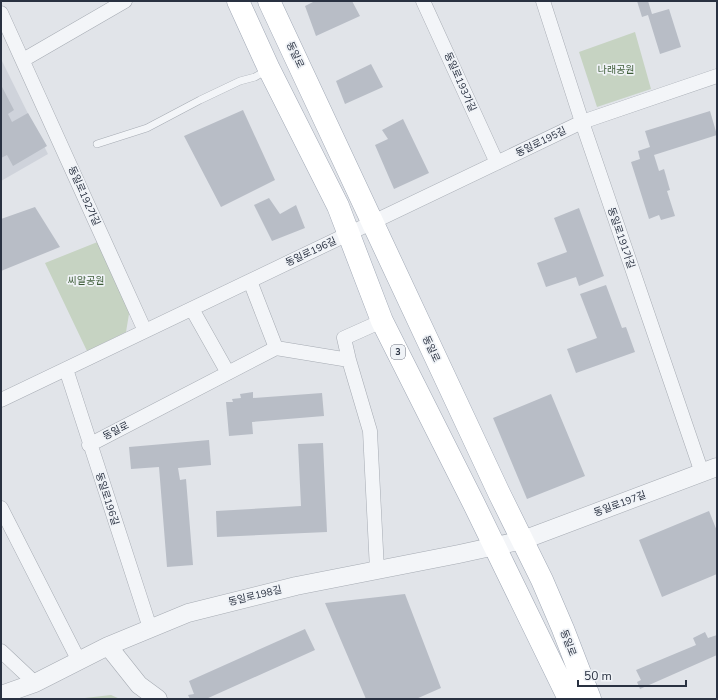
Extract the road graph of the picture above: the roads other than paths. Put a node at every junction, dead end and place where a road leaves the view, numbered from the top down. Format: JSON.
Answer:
{"nodes":[{"id":1,"x":125,"y":1,"type":"edge"},
{"id":2,"x":238,"y":1,"type":"edge"},
{"id":3,"x":269,"y":1,"type":"edge"},
{"id":4,"x":423,"y":1,"type":"edge"},
{"id":5,"x":543,"y":1,"type":"edge"},
{"id":6,"x":1,"y":13,"type":"edge"},
{"id":7,"x":23,"y":60,"type":"junction"},
{"id":8,"x":269,"y":69,"type":"junction"},
{"id":9,"x":717,"y":76,"type":"edge"},
{"id":10,"x":582,"y":122,"type":"junction"},
{"id":11,"x":97,"y":144,"type":"dead end"},
{"id":12,"x":497,"y":163,"type":"junction"},
{"id":13,"x":372,"y":223,"type":"junction"},
{"id":14,"x":349,"y":234,"type":"junction"},
{"id":15,"x":250,"y":281,"type":"junction"},
{"id":16,"x":192,"y":309,"type":"junction"},
{"id":17,"x":382,"y":321,"type":"junction"},
{"id":18,"x":145,"y":331,"type":"junction"},
{"id":19,"x":276,"y":348,"type":"junction"},
{"id":20,"x":349,"y":360,"type":"junction"},
{"id":21,"x":66,"y":369,"type":"junction"},
{"id":22,"x":228,"y":373,"type":"junction"},
{"id":23,"x":1,"y":400,"type":"edge"},
{"id":24,"x":89,"y":445,"type":"junction"},
{"id":25,"x":710,"y":470,"type":"edge"},
{"id":26,"x":1,"y":508,"type":"edge"},
{"id":27,"x":523,"y":540,"type":"junction"},
{"id":28,"x":494,"y":546,"type":"junction"},
{"id":29,"x":377,"y":570,"type":"junction"},
{"id":30,"x":150,"y":628,"type":"junction"},
{"id":31,"x":563,"y":629,"type":"junction"},
{"id":32,"x":542,"y":641,"type":"junction"},
{"id":33,"x":108,"y":646,"type":"junction"},
{"id":34,"x":1,"y":651,"type":"edge"},
{"id":35,"x":79,"y":661,"type":"junction"},
{"id":36,"x":35,"y":683,"type":"junction"},
{"id":37,"x":1,"y":695,"type":"edge"},
{"id":38,"x":158,"y":699,"type":"edge"},
{"id":39,"x":565,"y":699,"type":"edge"},
{"id":40,"x":569,"y":699,"type":"edge"},
{"id":41,"x":590,"y":699,"type":"edge"},
{"id":42,"x":603,"y":699,"type":"edge"}],
"edges":[{"from":1,"to":7,"type":"street"},
{"from":2,"to":8,"type":"main road","number":"3"},
{"from":3,"to":13,"type":"main road","name":"동일로"},
{"from":4,"to":12,"type":"street","name":"동일로193가길"},
{"from":5,"to":10,"type":"street","name":"동일로191가길"},
{"from":6,"to":7,"type":"street","name":"동일로192가길"},
{"from":7,"to":18,"type":"street","name":"동일로192가길"},
{"from":8,"to":11,"type":"lane"},
{"from":8,"to":14,"type":"main road","number":"3"},
{"from":9,"to":10,"type":"street","name":"동일로195길"},
{"from":10,"to":12,"type":"street","name":"동일로195길"},
{"from":10,"to":25,"type":"street","name":"동일로191가길"},
{"from":12,"to":13,"type":"street","name":"동일로195길"},
{"from":13,"to":14,"type":"street","name":"동일로196길"},
{"from":13,"to":27,"type":"main road","name":"동일로"},
{"from":14,"to":15,"type":"street","name":"동일로196길"},
{"from":14,"to":17,"type":"main road","number":"3"},
{"from":15,"to":16,"type":"street","name":"동일로196길"},
{"from":15,"to":19,"type":"street"},
{"from":16,"to":18,"type":"street","name":"동일로196길"},
{"from":16,"to":22,"type":"street"},
{"from":17,"to":20,"type":"street"},
{"from":17,"to":28,"type":"main road","number":"3"},
{"from":18,"to":21,"type":"street","name":"동일로196길"},
{"from":19,"to":20,"type":"street"},
{"from":19,"to":22,"type":"street","name":"동일로"},
{"from":20,"to":29,"type":"street"},
{"from":21,"to":23,"type":"street","name":"동일로196길"},
{"from":21,"to":24,"type":"street","name":"동일로196길"},
{"from":22,"to":24,"type":"street","name":"동일로"},
{"from":24,"to":30,"type":"street","name":"동일로196길"},
{"from":25,"to":27,"type":"street","name":"동일로197길"},
{"from":26,"to":35,"type":"street"},
{"from":27,"to":28,"type":"street","name":"동일로198길"},
{"from":27,"to":31,"type":"main road","name":"동일로"},
{"from":28,"to":29,"type":"street","name":"동일로198길"},
{"from":28,"to":32,"type":"main road","number":"3"},
{"from":29,"to":30,"type":"street","name":"동일로198길"},
{"from":30,"to":33,"type":"street","name":"동일로198길"},
{"from":31,"to":41,"type":"main road","name":"동일로"},
{"from":31,"to":42,"type":"main road"},
{"from":32,"to":39,"type":"main road"},
{"from":32,"to":40,"type":"main road","number":"3"},
{"from":33,"to":35,"type":"street","name":"동일로198길"},
{"from":33,"to":38,"type":"street"},
{"from":34,"to":36,"type":"street"},
{"from":35,"to":36,"type":"street","name":"동일로198길"},
{"from":36,"to":37,"type":"street","name":"동일로198길"}]}
